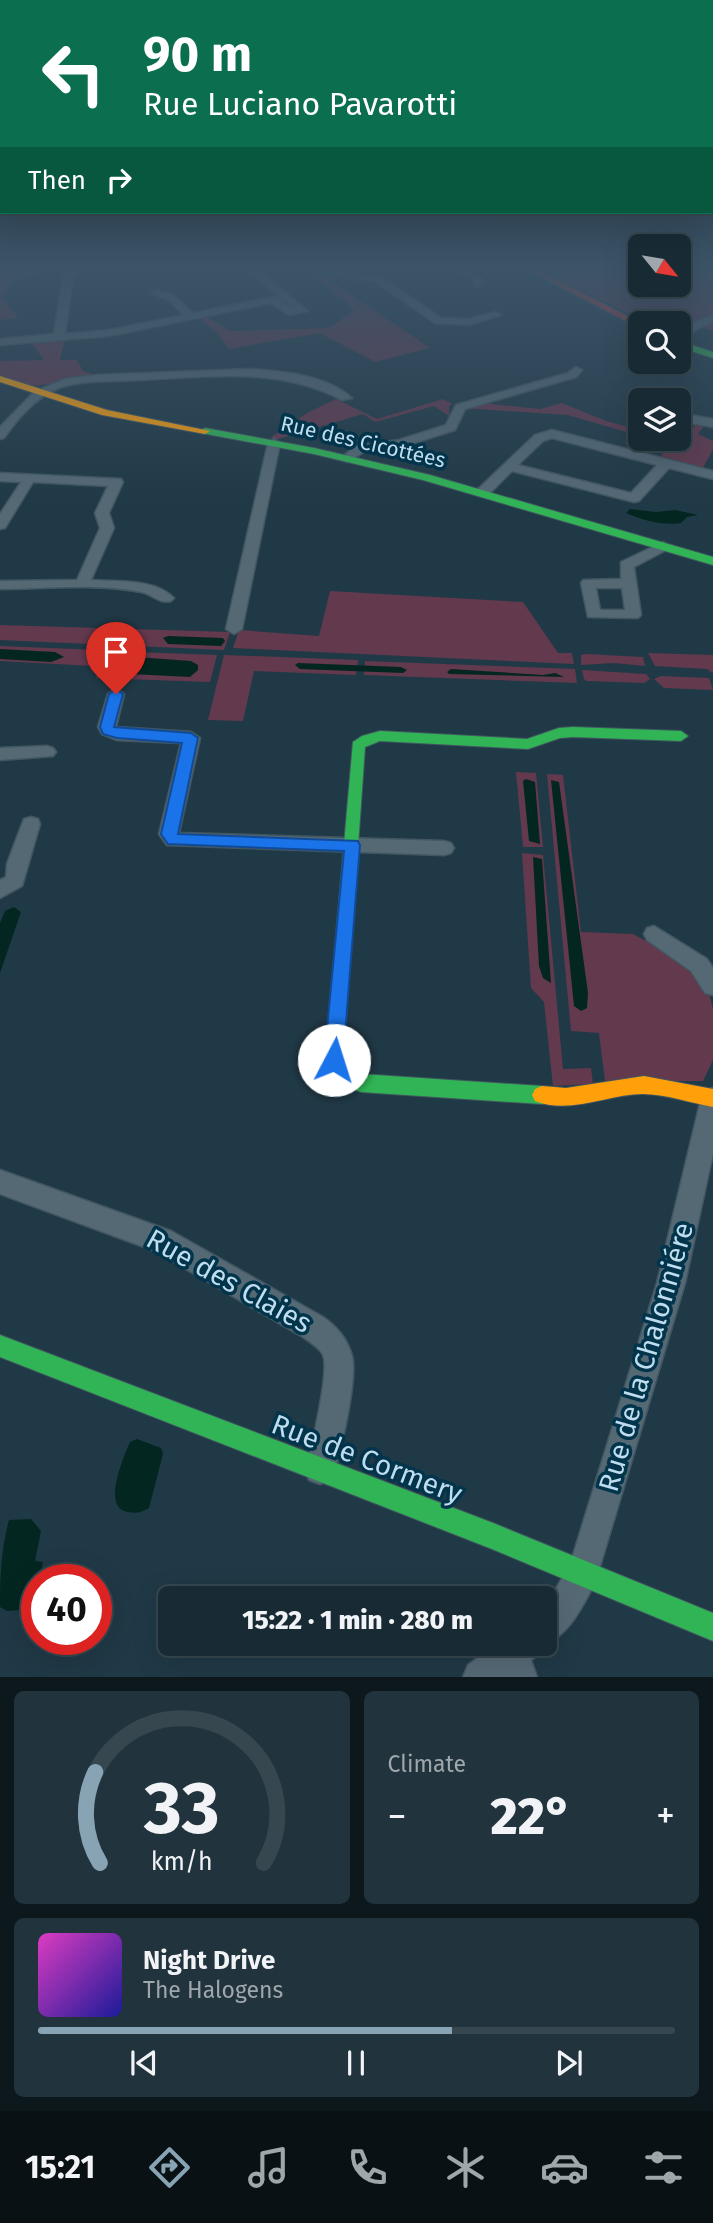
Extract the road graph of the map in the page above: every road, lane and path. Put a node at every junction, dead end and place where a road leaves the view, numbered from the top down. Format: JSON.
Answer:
{"nodes":[{"id":1,"x":695,"y":348,"type":"edge"},
{"id":2,"x":713,"y":355,"type":"edge"},
{"id":3,"x":576,"y":370,"type":"dead end"},
{"id":4,"x":0,"y":379,"type":"edge"},
{"id":5,"x":41,"y":393,"type":"junction"},
{"id":6,"x":346,"y":398,"type":"dead end"},
{"id":7,"x":691,"y":418,"type":"edge"},
{"id":8,"x":713,"y":423,"type":"edge"},
{"id":9,"x":0,"y":435,"type":"edge"},
{"id":10,"x":274,"y":443,"type":"junction"},
{"id":11,"x":347,"y":458,"type":"junction"},
{"id":12,"x":666,"y":463,"type":"junction"},
{"id":13,"x":510,"y":467,"type":"junction"},
{"id":14,"x":711,"y":470,"type":"edge"},
{"id":15,"x":0,"y":477,"type":"edge"},
{"id":16,"x":29,"y":479,"type":"junction"},
{"id":17,"x":483,"y":492,"type":"junction"},
{"id":18,"x":0,"y":525,"type":"edge"},
{"id":19,"x":663,"y":546,"type":"junction"},
{"id":20,"x":713,"y":561,"type":"edge"},
{"id":21,"x":0,"y":584,"type":"edge"},
{"id":22,"x":82,"y":584,"type":"junction"},
{"id":23,"x":627,"y":584,"type":"dead end"},
{"id":24,"x":166,"y":598,"type":"dead end"},
{"id":25,"x":234,"y":629,"type":"dead end"},
{"id":26,"x":116,"y":694,"type":"dead end"},
{"id":27,"x":681,"y":736,"type":"dead end"},
{"id":28,"x":47,"y":752,"type":"dead end"},
{"id":29,"x":0,"y":754,"type":"edge"},
{"id":30,"x":31,"y":824,"type":"dead end"},
{"id":31,"x":352,"y":845,"type":"junction"},
{"id":32,"x":444,"y":848,"type":"dead end"},
{"id":33,"x":0,"y":890,"type":"edge"},
{"id":34,"x":654,"y":934,"type":"dead end"},
{"id":35,"x":713,"y":986,"type":"edge"},
{"id":36,"x":713,"y":1098,"type":"edge"},
{"id":37,"x":0,"y":1182,"type":"edge"},
{"id":38,"x":0,"y":1346,"type":"edge"},
{"id":39,"x":320,"y":1469,"type":"junction"},
{"id":40,"x":584,"y":1572,"type":"junction"},
{"id":41,"x":557,"y":1614,"type":"edge"},
{"id":42,"x":713,"y":1627,"type":"edge"},
{"id":43,"x":520,"y":1658,"type":"edge"},
{"id":44,"x":480,"y":1677,"type":"edge"}],
"edges":[{"from":1,"to":2,"type":"street"},
{"from":3,"to":11,"type":"street"},
{"from":4,"to":5,"type":"street","name":"Rue des Cicottées"},
{"from":5,"to":6,"type":"street"},
{"from":5,"to":9,"type":"street"},
{"from":5,"to":10,"type":"street","name":"Rue des Cicottées"},
{"from":7,"to":8,"type":"street"},
{"from":10,"to":11,"type":"street","name":"Rue des Cicottées"},
{"from":10,"to":25,"type":"street"},
{"from":11,"to":17,"type":"street","name":"Rue des Cicottées"},
{"from":12,"to":13,"type":"street"},
{"from":12,"to":13,"type":"street"},
{"from":12,"to":14,"type":"street"},
{"from":13,"to":17,"type":"street"},
{"from":15,"to":16,"type":"street"},
{"from":16,"to":18,"type":"street"},
{"from":16,"to":22,"type":"street"},
{"from":17,"to":19,"type":"street","name":"Rue des Cicottées"},
{"from":19,"to":20,"type":"street","name":"Rue des Cicottées"},
{"from":19,"to":23,"type":"street"},
{"from":21,"to":22,"type":"street"},
{"from":22,"to":24,"type":"street"},
{"from":26,"to":31,"type":"street"},
{"from":27,"to":31,"type":"street"},
{"from":28,"to":29,"type":"street"},
{"from":30,"to":33,"type":"street"},
{"from":31,"to":32,"type":"street"},
{"from":31,"to":36,"type":"street"},
{"from":34,"to":35,"type":"street"},
{"from":36,"to":40,"type":"street","name":"Rue de la Chalonniére"},
{"from":37,"to":39,"type":"street","name":"Rue des Claies"},
{"from":38,"to":39,"type":"street","name":"Rue de Cormery"},
{"from":39,"to":40,"type":"street","name":"Rue de Cormery"},
{"from":40,"to":41,"type":"street","name":"Rue de la Chalonniére"},
{"from":40,"to":42,"type":"street","name":"Rue de Cormery"},
{"from":43,"to":44,"type":"street"}]}
